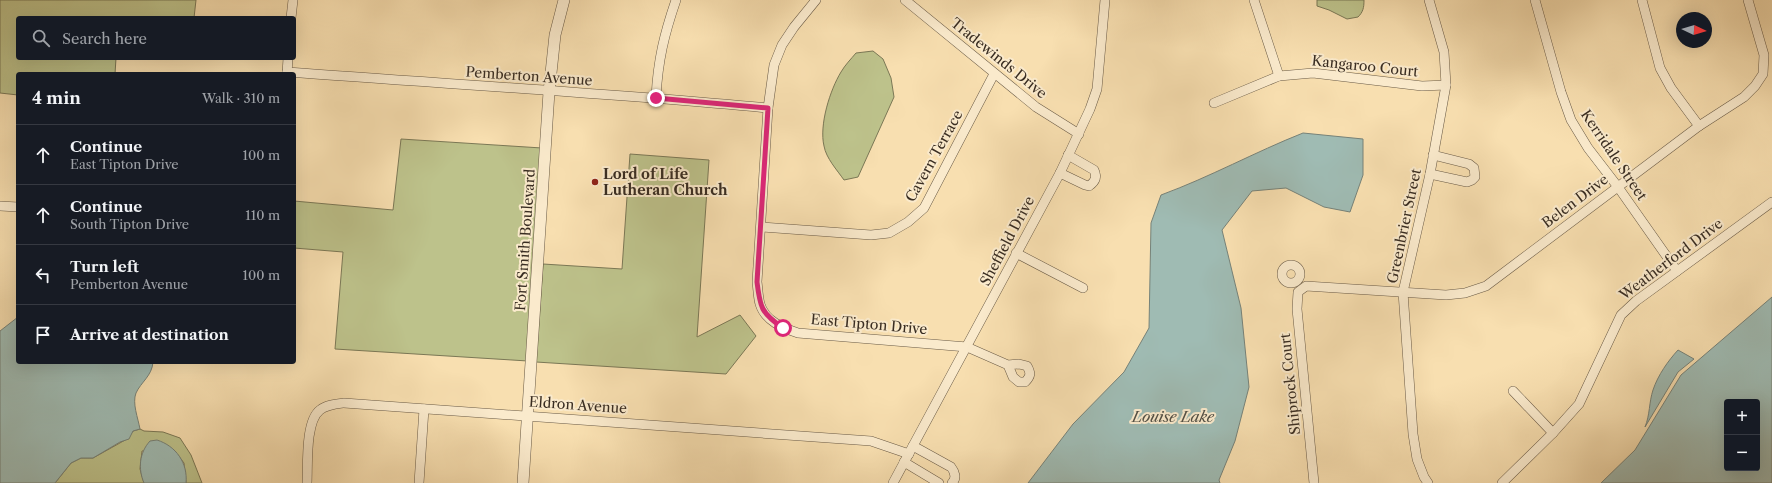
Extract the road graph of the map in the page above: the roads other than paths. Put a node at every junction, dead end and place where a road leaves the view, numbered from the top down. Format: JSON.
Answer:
{"nodes":[{"id":1,"x":293,"y":0,"type":"edge"},
{"id":2,"x":564,"y":0,"type":"edge"},
{"id":3,"x":676,"y":0,"type":"edge"},
{"id":4,"x":816,"y":0,"type":"edge"},
{"id":5,"x":904,"y":0,"type":"edge"},
{"id":6,"x":1105,"y":0,"type":"edge"},
{"id":7,"x":1254,"y":0,"type":"edge"},
{"id":8,"x":1429,"y":0,"type":"edge"},
{"id":9,"x":1535,"y":0,"type":"edge"},
{"id":10,"x":1642,"y":0,"type":"edge"},
{"id":11,"x":1748,"y":0,"type":"edge"},
{"id":12,"x":291,"y":16,"type":"edge"},
{"id":13,"x":288,"y":60,"type":"edge"},
{"id":14,"x":287,"y":72,"type":"edge"},
{"id":15,"x":296,"y":74,"type":"edge"},
{"id":16,"x":994,"y":74,"type":"junction"},
{"id":17,"x":1279,"y":76,"type":"junction"},
{"id":18,"x":1446,"y":85,"type":"junction"},
{"id":19,"x":549,"y":92,"type":"junction"},
{"id":20,"x":656,"y":98,"type":"junction"},
{"id":21,"x":1214,"y":103,"type":"dead end"},
{"id":22,"x":768,"y":108,"type":"junction"},
{"id":23,"x":1699,"y":126,"type":"junction"},
{"id":24,"x":1079,"y":134,"type":"junction"},
{"id":25,"x":1068,"y":155,"type":"junction"},
{"id":26,"x":1433,"y":155,"type":"junction"},
{"id":27,"x":1060,"y":173,"type":"junction"},
{"id":28,"x":1430,"y":174,"type":"junction"},
{"id":29,"x":1618,"y":187,"type":"junction"},
{"id":30,"x":1772,"y":202,"type":"edge"},
{"id":31,"x":0,"y":206,"type":"edge"},
{"id":32,"x":16,"y":207,"type":"edge"},
{"id":33,"x":761,"y":227,"type":"junction"},
{"id":34,"x":1016,"y":253,"type":"junction"},
{"id":35,"x":1677,"y":271,"type":"junction"},
{"id":36,"x":1302,"y":285,"type":"joint"},
{"id":37,"x":1083,"y":288,"type":"dead end"},
{"id":38,"x":1403,"y":292,"type":"junction"},
{"id":39,"x":967,"y":346,"type":"junction"},
{"id":40,"x":1008,"y":366,"type":"dead end"},
{"id":41,"x":1513,"y":390,"type":"dead end"},
{"id":42,"x":424,"y":409,"type":"junction"},
{"id":43,"x":529,"y":416,"type":"junction"},
{"id":44,"x":1554,"y":433,"type":"junction"},
{"id":45,"x":911,"y":450,"type":"junction"},
{"id":46,"x":904,"y":462,"type":"junction"},
{"id":47,"x":307,"y":483,"type":"edge"},
{"id":48,"x":419,"y":483,"type":"edge"},
{"id":49,"x":523,"y":483,"type":"edge"},
{"id":50,"x":893,"y":483,"type":"edge"},
{"id":51,"x":939,"y":483,"type":"edge"},
{"id":52,"x":952,"y":483,"type":"edge"},
{"id":53,"x":1314,"y":483,"type":"edge"},
{"id":54,"x":1428,"y":483,"type":"edge"},
{"id":55,"x":1502,"y":483,"type":"edge"}],
"edges":[{"from":1,"to":12,"type":"street"},
{"from":2,"to":19,"type":"street","name":"Fort Smith Boulevard"},
{"from":3,"to":20,"type":"street"},
{"from":4,"to":22,"type":"street","name":"East Tipton Drive"},
{"from":5,"to":16,"type":"street","name":"Tradewinds Drive"},
{"from":6,"to":24,"type":"street","name":"Sheffield Drive"},
{"from":7,"to":17,"type":"street"},
{"from":8,"to":18,"type":"street","name":"Greenbrier Street"},
{"from":9,"to":29,"type":"street","name":"Kerridale Street"},
{"from":10,"to":23,"type":"street"},
{"from":11,"to":23,"type":"street","name":"Belen Drive"},
{"from":13,"to":14,"type":"street"},
{"from":15,"to":19,"type":"street","name":"Pemberton Avenue"},
{"from":16,"to":24,"type":"street","name":"Tradewinds Drive"},
{"from":16,"to":33,"type":"street","name":"Cavern Terrace"},
{"from":17,"to":18,"type":"street","name":"Kangaroo Court"},
{"from":17,"to":21,"type":"street","name":"Kangaroo Court"},
{"from":18,"to":26,"type":"street","name":"Greenbrier Street"},
{"from":19,"to":20,"type":"street","name":"Pemberton Avenue"},
{"from":19,"to":43,"type":"street","name":"Fort Smith Boulevard"},
{"from":20,"to":22,"type":"street","name":"Pemberton Avenue"},
{"from":22,"to":33,"type":"street","name":"East Tipton Drive"},
{"from":23,"to":29,"type":"street","name":"Belen Drive"},
{"from":24,"to":25,"type":"street","name":"Sheffield Drive"},
{"from":25,"to":27,"type":"street","name":"Sheffield Drive"},
{"from":25,"to":27,"type":"street"},
{"from":26,"to":28,"type":"street","name":"Greenbrier Street"},
{"from":26,"to":28,"type":"street"},
{"from":27,"to":34,"type":"street","name":"Sheffield Drive"},
{"from":28,"to":38,"type":"street","name":"Greenbrier Street"},
{"from":29,"to":35,"type":"street","name":"Kerridale Street"},
{"from":29,"to":38,"type":"street","name":"Belen Drive"},
{"from":30,"to":35,"type":"street","name":"Weatherford Drive"},
{"from":31,"to":32,"type":"street"},
{"from":33,"to":39,"type":"street","name":"East Tipton Drive"},
{"from":34,"to":37,"type":"street"},
{"from":34,"to":39,"type":"street","name":"Sheffield Drive"},
{"from":35,"to":44,"type":"street","name":"Weatherford Drive"},
{"from":36,"to":38,"type":"street","name":"Belen Drive"},
{"from":36,"to":53,"type":"street","name":"Shiprock Court"},
{"from":38,"to":54,"type":"street","name":"Greenbrier Street"},
{"from":39,"to":40,"type":"street"},
{"from":39,"to":45,"type":"street","name":"Sheffield Drive"},
{"from":41,"to":44,"type":"street"},
{"from":42,"to":43,"type":"street","name":"Eldron Avenue"},
{"from":42,"to":47,"type":"street","name":"Eldron Avenue"},
{"from":42,"to":48,"type":"street"},
{"from":43,"to":45,"type":"street","name":"Eldron Avenue"},
{"from":43,"to":49,"type":"street","name":"Fort Smith Boulevard"},
{"from":44,"to":55,"type":"street","name":"Weatherford Drive"},
{"from":45,"to":46,"type":"street","name":"Sheffield Drive"},
{"from":45,"to":52,"type":"street","name":"Eldron Avenue"},
{"from":46,"to":50,"type":"street","name":"Sheffield Drive"},
{"from":46,"to":51,"type":"street"}]}
